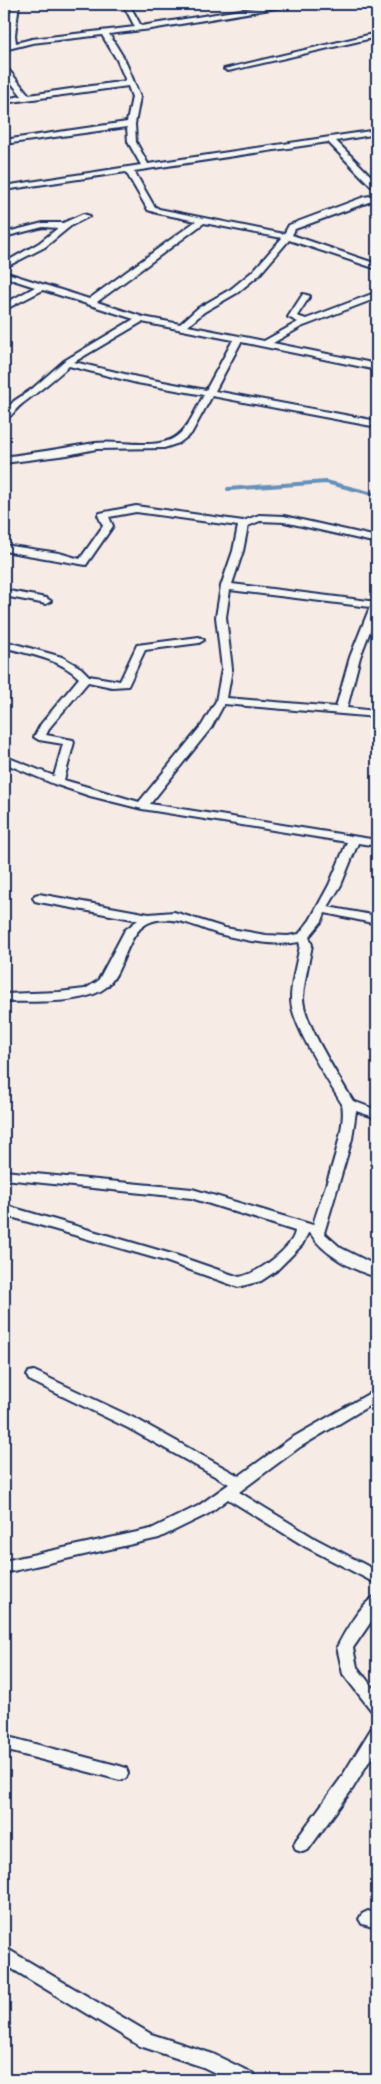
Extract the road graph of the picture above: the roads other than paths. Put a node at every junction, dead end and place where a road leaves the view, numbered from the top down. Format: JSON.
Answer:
{"nodes":[{"id":1,"x":15,"y":4,"type":"edge"},
{"id":2,"x":126,"y":4,"type":"edge"},
{"id":3,"x":288,"y":4,"type":"edge"},
{"id":4,"x":213,"y":8,"type":"dead end"},
{"id":5,"x":219,"y":14,"type":"junction"},
{"id":6,"x":4,"y":15,"type":"edge"},
{"id":7,"x":15,"y":15,"type":"junction"},
{"id":8,"x":139,"y":28,"type":"junction"},
{"id":9,"x":104,"y":32,"type":"junction"},
{"id":10,"x":375,"y":37,"type":"edge"},
{"id":11,"x":13,"y":45,"type":"junction"},
{"id":12,"x":4,"y":48,"type":"edge"},
{"id":13,"x":228,"y":69,"type":"dead end"},
{"id":14,"x":4,"y":70,"type":"edge"},
{"id":15,"x":131,"y":83,"type":"junction"},
{"id":16,"x":27,"y":98,"type":"junction"},
{"id":17,"x":4,"y":101,"type":"edge"},
{"id":18,"x":131,"y":124,"type":"junction"},
{"id":19,"x":377,"y":132,"type":"edge"},
{"id":20,"x":330,"y":139,"type":"junction"},
{"id":21,"x":4,"y":142,"type":"edge"},
{"id":22,"x":145,"y":166,"type":"junction"},
{"id":23,"x":130,"y":170,"type":"junction"},
{"id":24,"x":374,"y":184,"type":"dead end"},
{"id":25,"x":4,"y":188,"type":"edge"},
{"id":26,"x":377,"y":197,"type":"edge"},
{"id":27,"x":86,"y":216,"type":"dead end"},
{"id":28,"x":200,"y":221,"type":"junction"},
{"id":29,"x":65,"y":226,"type":"junction"},
{"id":30,"x":4,"y":235,"type":"edge"},
{"id":31,"x":288,"y":237,"type":"junction"},
{"id":32,"x":4,"y":266,"type":"edge"},
{"id":33,"x":377,"y":267,"type":"edge"},
{"id":34,"x":4,"y":274,"type":"edge"},
{"id":35,"x":42,"y":287,"type":"junction"},
{"id":36,"x":377,"y":294,"type":"edge"},
{"id":37,"x":306,"y":296,"type":"dead end"},
{"id":38,"x":89,"y":303,"type":"junction"},
{"id":39,"x":4,"y":307,"type":"edge"},
{"id":40,"x":141,"y":319,"type":"junction"},
{"id":41,"x":307,"y":322,"type":"junction"},
{"id":42,"x":181,"y":328,"type":"junction"},
{"id":43,"x":238,"y":340,"type":"junction"},
{"id":44,"x":266,"y":344,"type":"junction"},
{"id":45,"x":67,"y":363,"type":"junction"},
{"id":46,"x":377,"y":367,"type":"edge"},
{"id":47,"x":209,"y":393,"type":"junction"},
{"id":48,"x":6,"y":412,"type":"edge"},
{"id":49,"x":377,"y":424,"type":"edge"},
{"id":50,"x":4,"y":460,"type":"edge"},
{"id":51,"x":244,"y":524,"type":"junction"},
{"id":52,"x":377,"y":540,"type":"edge"},
{"id":53,"x":4,"y":548,"type":"edge"},
{"id":54,"x":226,"y":586,"type":"junction"},
{"id":55,"x":4,"y":592,"type":"edge"},
{"id":56,"x":46,"y":601,"type":"dead end"},
{"id":57,"x":377,"y":605,"type":"edge"},
{"id":58,"x":198,"y":640,"type":"dead end"},
{"id":59,"x":4,"y":644,"type":"edge"},
{"id":60,"x":85,"y":678,"type":"junction"},
{"id":61,"x":221,"y":701,"type":"junction"},
{"id":62,"x":341,"y":711,"type":"junction"},
{"id":63,"x":377,"y":714,"type":"edge"},
{"id":64,"x":5,"y":763,"type":"edge"},
{"id":65,"x":58,"y":782,"type":"junction"},
{"id":66,"x":142,"y":806,"type":"junction"},
{"id":67,"x":354,"y":839,"type":"junction"},
{"id":68,"x":377,"y":843,"type":"edge"},
{"id":69,"x":40,"y":898,"type":"dead end"},
{"id":70,"x":320,"y":909,"type":"junction"},
{"id":71,"x":149,"y":918,"type":"junction"},
{"id":72,"x":377,"y":920,"type":"edge"},
{"id":73,"x":303,"y":937,"type":"junction"},
{"id":74,"x":4,"y":998,"type":"edge"},
{"id":75,"x":348,"y":1104,"type":"junction"},
{"id":76,"x":377,"y":1114,"type":"edge"},
{"id":77,"x":4,"y":1175,"type":"edge"},
{"id":78,"x":4,"y":1210,"type":"edge"},
{"id":79,"x":302,"y":1228,"type":"junction"},
{"id":80,"x":317,"y":1229,"type":"junction"},
{"id":81,"x":377,"y":1272,"type":"edge"},
{"id":82,"x":34,"y":1376,"type":"dead end"},
{"id":83,"x":377,"y":1394,"type":"edge"},
{"id":84,"x":234,"y":1488,"type":"junction"},
{"id":85,"x":4,"y":1567,"type":"edge"},
{"id":86,"x":377,"y":1578,"type":"edge"},
{"id":87,"x":377,"y":1602,"type":"edge"},
{"id":88,"x":377,"y":1705,"type":"edge"},
{"id":89,"x":377,"y":1734,"type":"edge"},
{"id":90,"x":4,"y":1743,"type":"edge"},
{"id":91,"x":120,"y":1772,"type":"dead end"},
{"id":92,"x":302,"y":1845,"type":"dead end"},
{"id":93,"x":4,"y":1955,"type":"edge"},
{"id":94,"x":248,"y":2080,"type":"edge"}],
"edges":[{"from":1,"to":7,"type":"street"},
{"from":2,"to":8,"type":"street"},
{"from":3,"to":5,"type":"street"},
{"from":4,"to":5,"type":"street"},
{"from":5,"to":8,"type":"street"},
{"from":6,"to":7,"type":"street"},
{"from":7,"to":11,"type":"street"},
{"from":8,"to":9,"type":"street"},
{"from":9,"to":11,"type":"street"},
{"from":9,"to":15,"type":"street"},
{"from":10,"to":13,"type":"street"},
{"from":11,"to":12,"type":"street"},
{"from":14,"to":16,"type":"street"},
{"from":15,"to":16,"type":"street"},
{"from":15,"to":18,"type":"street"},
{"from":16,"to":17,"type":"street"},
{"from":18,"to":21,"type":"street"},
{"from":18,"to":22,"type":"street"},
{"from":19,"to":20,"type":"street"},
{"from":20,"to":22,"type":"street"},
{"from":20,"to":24,"type":"street"},
{"from":22,"to":23,"type":"street"},
{"from":23,"to":25,"type":"street"},
{"from":23,"to":28,"type":"street"},
{"from":26,"to":31,"type":"street"},
{"from":27,"to":29,"type":"street"},
{"from":28,"to":31,"type":"street"},
{"from":28,"to":38,"type":"street"},
{"from":29,"to":30,"type":"street"},
{"from":29,"to":32,"type":"street"},
{"from":31,"to":33,"type":"street"},
{"from":31,"to":42,"type":"street"},
{"from":34,"to":35,"type":"street"},
{"from":35,"to":38,"type":"street"},
{"from":35,"to":39,"type":"street"},
{"from":36,"to":41,"type":"street"},
{"from":37,"to":41,"type":"street"},
{"from":38,"to":40,"type":"street"},
{"from":40,"to":42,"type":"street"},
{"from":40,"to":45,"type":"street"},
{"from":41,"to":44,"type":"street"},
{"from":42,"to":43,"type":"street"},
{"from":43,"to":44,"type":"street"},
{"from":43,"to":47,"type":"street"},
{"from":44,"to":46,"type":"street"},
{"from":45,"to":47,"type":"street"},
{"from":45,"to":48,"type":"street"},
{"from":47,"to":49,"type":"street"},
{"from":47,"to":50,"type":"street"},
{"from":51,"to":52,"type":"street"},
{"from":51,"to":53,"type":"street"},
{"from":51,"to":54,"type":"street"},
{"from":54,"to":57,"type":"street"},
{"from":54,"to":61,"type":"street"},
{"from":55,"to":56,"type":"street"},
{"from":57,"to":62,"type":"street"},
{"from":58,"to":60,"type":"street"},
{"from":59,"to":60,"type":"street"},
{"from":60,"to":65,"type":"street"},
{"from":61,"to":62,"type":"street"},
{"from":61,"to":66,"type":"street"},
{"from":62,"to":63,"type":"street"},
{"from":64,"to":65,"type":"street"},
{"from":65,"to":66,"type":"street"},
{"from":66,"to":67,"type":"street"},
{"from":67,"to":68,"type":"street"},
{"from":67,"to":70,"type":"street"},
{"from":69,"to":71,"type":"street"},
{"from":70,"to":72,"type":"street"},
{"from":70,"to":73,"type":"street"},
{"from":71,"to":73,"type":"street"},
{"from":71,"to":74,"type":"street"},
{"from":73,"to":75,"type":"street"},
{"from":75,"to":76,"type":"street"},
{"from":75,"to":80,"type":"street"},
{"from":77,"to":79,"type":"street"},
{"from":78,"to":79,"type":"street"},
{"from":79,"to":80,"type":"street"},
{"from":80,"to":81,"type":"street"},
{"from":82,"to":84,"type":"street"},
{"from":83,"to":84,"type":"street"},
{"from":84,"to":85,"type":"street"},
{"from":84,"to":86,"type":"street"},
{"from":87,"to":88,"type":"street"},
{"from":89,"to":92,"type":"street"},
{"from":90,"to":91,"type":"street"},
{"from":93,"to":94,"type":"street"}]}
